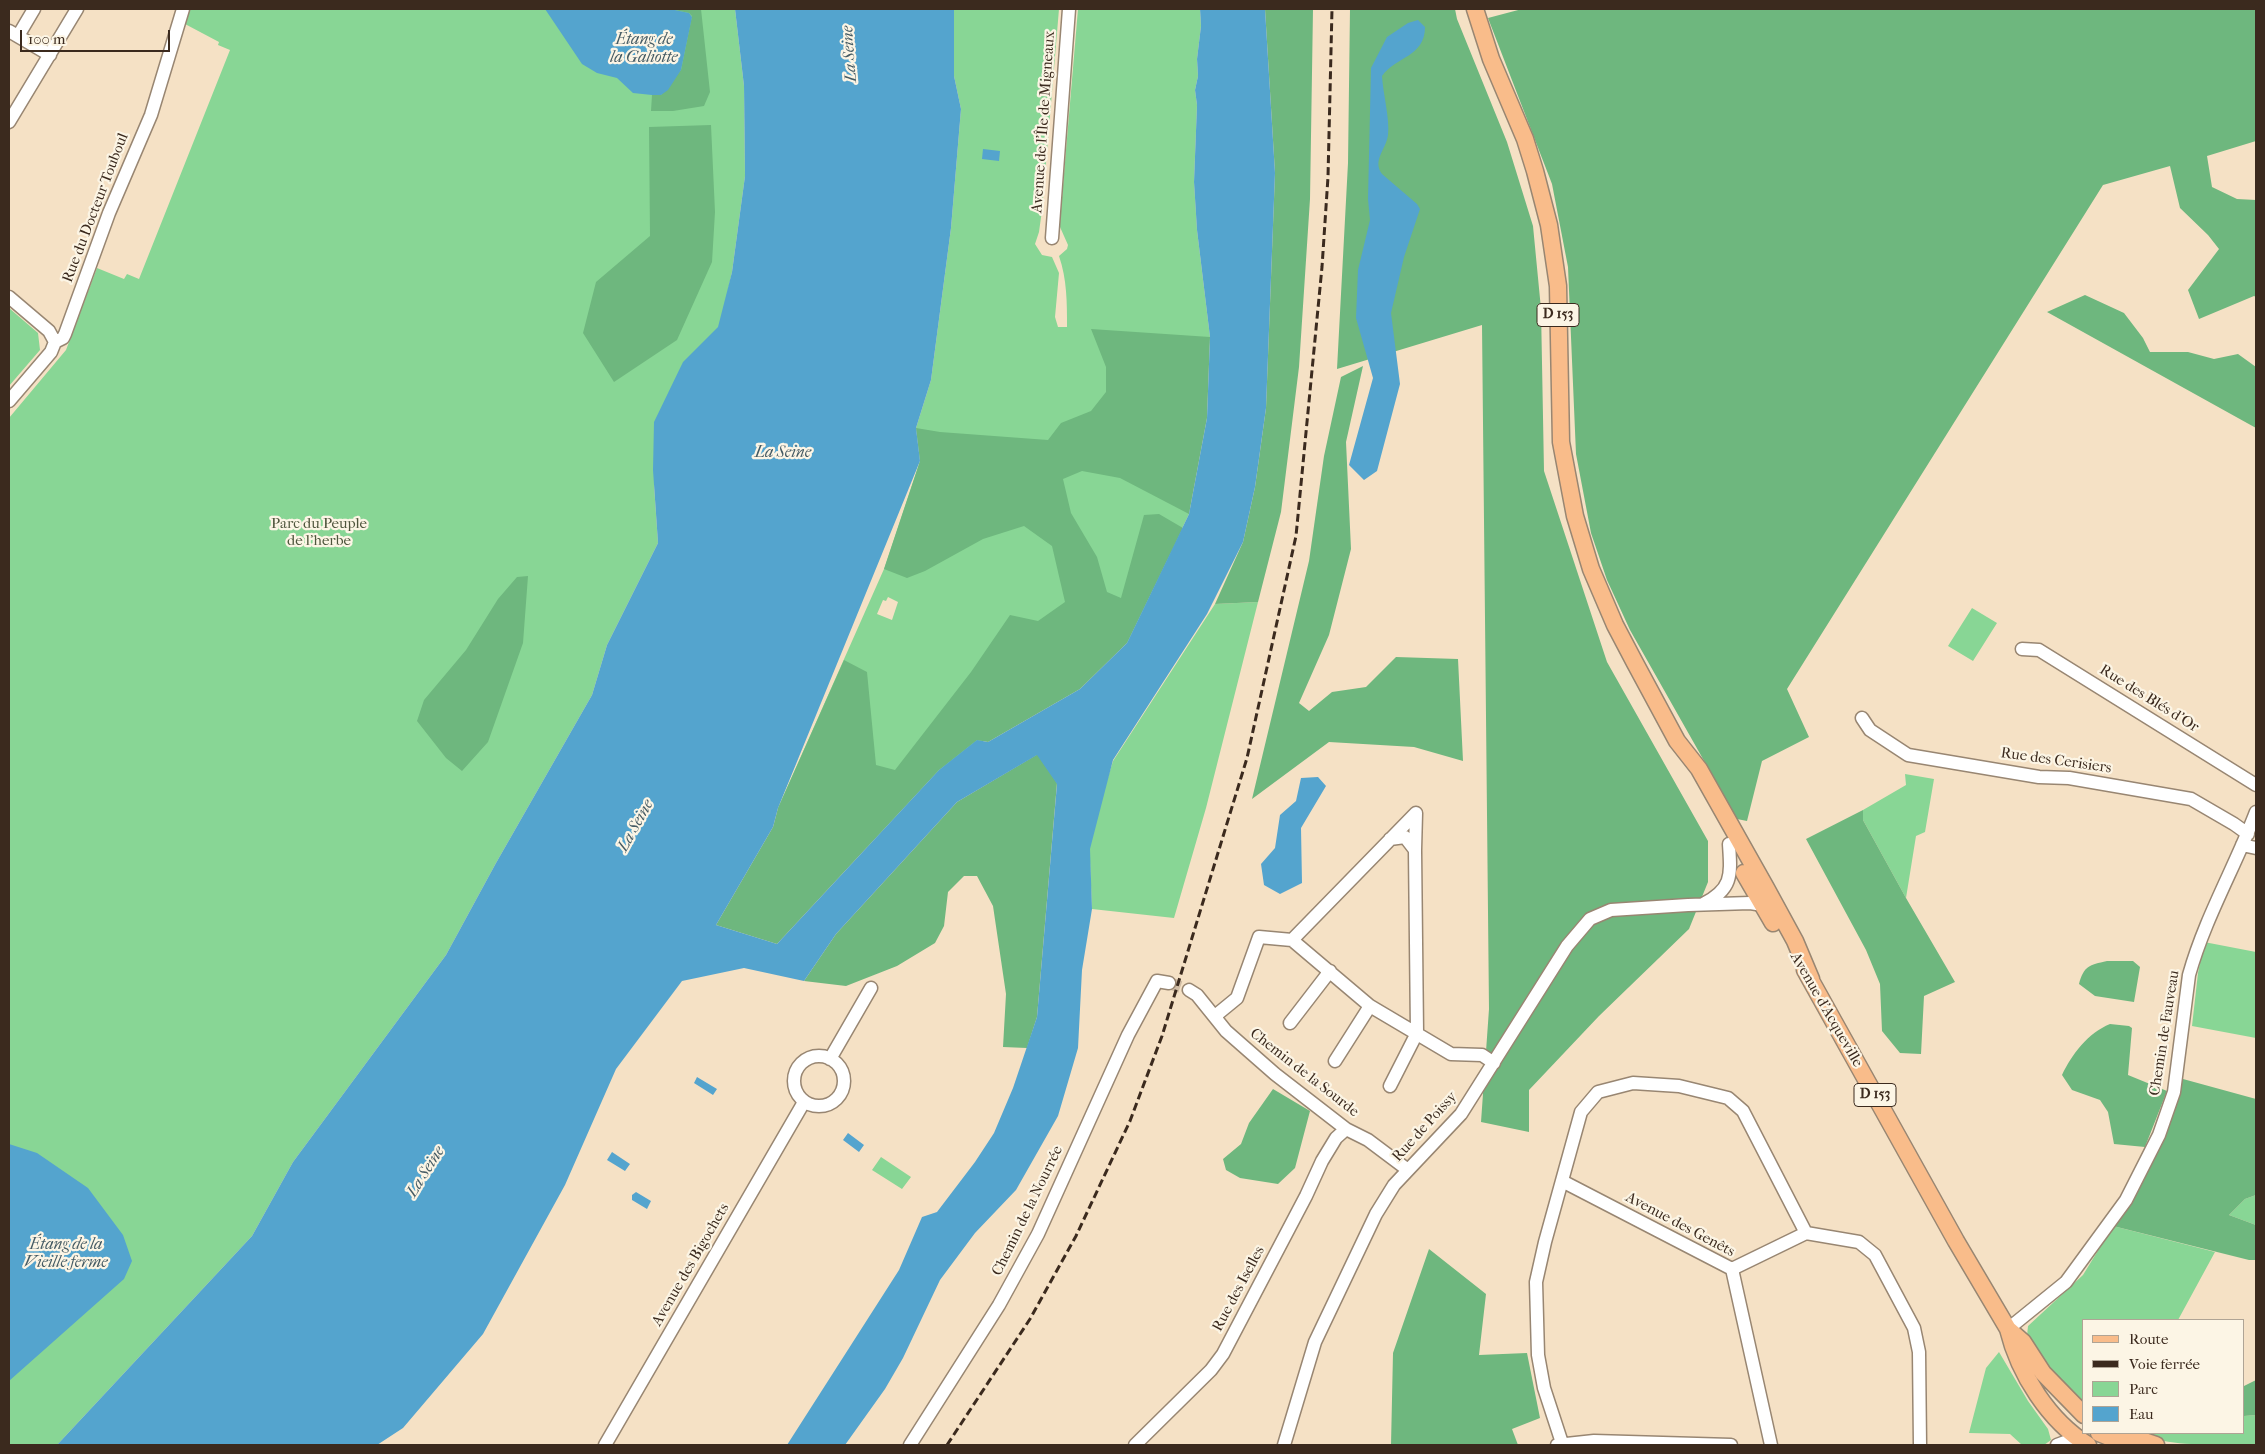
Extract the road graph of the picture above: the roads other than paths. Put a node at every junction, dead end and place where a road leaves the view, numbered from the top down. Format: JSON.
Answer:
{"nodes":[{"id":1,"x":34,"y":9,"type":"edge"},
{"id":2,"x":77,"y":9,"type":"edge"},
{"id":3,"x":184,"y":9,"type":"edge"},
{"id":4,"x":1069,"y":9,"type":"edge"},
{"id":5,"x":1475,"y":9,"type":"edge"},
{"id":6,"x":14,"y":33,"type":"edge"},
{"id":7,"x":50,"y":55,"type":"junction"},
{"id":8,"x":9,"y":122,"type":"edge"},
{"id":9,"x":1052,"y":238,"type":"dead end"},
{"id":10,"x":9,"y":297,"type":"edge"},
{"id":11,"x":55,"y":342,"type":"junction"},
{"id":12,"x":9,"y":402,"type":"edge"},
{"id":13,"x":2022,"y":649,"type":"dead end"},
{"id":14,"x":1862,"y":718,"type":"dead end"},
{"id":15,"x":1677,"y":742,"type":"junction"},
{"id":16,"x":2256,"y":785,"type":"edge"},
{"id":17,"x":2256,"y":812,"type":"edge"},
{"id":18,"x":1390,"y":839,"type":"junction"},
{"id":19,"x":2245,"y":840,"type":"junction"},
{"id":20,"x":1728,"y":844,"type":"junction"},
{"id":21,"x":2256,"y":848,"type":"edge"},
{"id":22,"x":1416,"y":850,"type":"junction"},
{"id":23,"x":1754,"y":874,"type":"junction"},
{"id":24,"x":1728,"y":884,"type":"junction"},
{"id":25,"x":1703,"y":904,"type":"junction"},
{"id":26,"x":1728,"y":904,"type":"junction"},
{"id":27,"x":1763,"y":906,"type":"junction"},
{"id":28,"x":1292,"y":940,"type":"junction"},
{"id":29,"x":1330,"y":971,"type":"junction"},
{"id":30,"x":1811,"y":979,"type":"junction"},
{"id":31,"x":1163,"y":982,"type":"dead end"},
{"id":32,"x":871,"y":988,"type":"dead end"},
{"id":33,"x":1189,"y":990,"type":"tunnel mouth"},
{"id":34,"x":1370,"y":1006,"type":"junction"},
{"id":35,"x":1215,"y":1016,"type":"junction"},
{"id":36,"x":1290,"y":1022,"type":"dead end"},
{"id":37,"x":1417,"y":1033,"type":"junction"},
{"id":38,"x":830,"y":1059,"type":"junction"},
{"id":39,"x":1335,"y":1061,"type":"dead end"},
{"id":40,"x":1494,"y":1063,"type":"junction"},
{"id":41,"x":1390,"y":1086,"type":"dead end"},
{"id":42,"x":804,"y":1102,"type":"junction"},
{"id":43,"x":1346,"y":1129,"type":"junction"},
{"id":44,"x":1408,"y":1170,"type":"junction"},
{"id":45,"x":1562,"y":1181,"type":"junction"},
{"id":46,"x":1806,"y":1233,"type":"junction"},
{"id":47,"x":1732,"y":1269,"type":"junction"},
{"id":48,"x":2008,"y":1329,"type":"junction"},
{"id":49,"x":2082,"y":1414,"type":"edge"},
{"id":50,"x":2101,"y":1434,"type":"edge"},
{"id":51,"x":2123,"y":1434,"type":"edge"},
{"id":52,"x":2082,"y":1440,"type":"edge"},
{"id":53,"x":1559,"y":1444,"type":"edge"},
{"id":54,"x":605,"y":1445,"type":"edge"},
{"id":55,"x":910,"y":1445,"type":"edge"},
{"id":56,"x":1135,"y":1445,"type":"edge"},
{"id":57,"x":1285,"y":1445,"type":"edge"},
{"id":58,"x":1731,"y":1445,"type":"edge"},
{"id":59,"x":1771,"y":1445,"type":"edge"},
{"id":60,"x":1920,"y":1445,"type":"edge"},
{"id":61,"x":2057,"y":1445,"type":"edge"},
{"id":62,"x":2128,"y":1445,"type":"edge"},
{"id":63,"x":2147,"y":1445,"type":"edge"}],
"edges":[{"from":1,"to":6,"type":"street"},
{"from":2,"to":7,"type":"street"},
{"from":3,"to":11,"type":"street","name":"Rue du Docteur Touboul"},
{"from":4,"to":9,"type":"street","name":"Avenue de l'Île de Migneaux"},
{"from":5,"to":15,"type":"main road","number":"D 153"},
{"from":6,"to":7,"type":"street"},
{"from":7,"to":8,"type":"street"},
{"from":10,"to":11,"type":"street"},
{"from":11,"to":12,"type":"street","name":"Rue du Docteur Touboul"},
{"from":13,"to":16,"type":"street","name":"Rue des Blés d'Or"},
{"from":14,"to":19,"type":"street","name":"Rue des Cerisiers"},
{"from":15,"to":20,"type":"main road","name":"Avenue d'Acqueville","number":"D 153"},
{"from":15,"to":23,"type":"main road","number":"D 153"},
{"from":17,"to":19,"type":"street","name":"Chemin de Fauveau"},
{"from":18,"to":22,"type":"street"},
{"from":18,"to":22,"type":"street"},
{"from":18,"to":28,"type":"street"},
{"from":19,"to":21,"type":"street"},
{"from":19,"to":48,"type":"street","name":"Chemin de Fauveau"},
{"from":20,"to":23,"type":"main road","name":"Avenue d'Acqueville","number":"D 153"},
{"from":20,"to":24,"type":"street"},
{"from":22,"to":37,"type":"street"},
{"from":23,"to":24,"type":"street"},
{"from":23,"to":26,"type":"street"},
{"from":23,"to":27,"type":"main road","name":"Avenue d'Acqueville","number":"D 153"},
{"from":23,"to":30,"type":"main road","number":"D 153"},
{"from":24,"to":25,"type":"street"},
{"from":25,"to":26,"type":"street","name":"Rue de Poissy"},
{"from":25,"to":40,"type":"street","name":"Rue de Poissy"},
{"from":26,"to":27,"type":"street","name":"Rue de Poissy"},
{"from":27,"to":30,"type":"main road","name":"Avenue d'Acqueville","number":"D 153"},
{"from":28,"to":29,"type":"street"},
{"from":28,"to":35,"type":"street"},
{"from":29,"to":34,"type":"street"},
{"from":29,"to":36,"type":"street"},
{"from":30,"to":48,"type":"main road","name":"Avenue d'Acqueville","number":"D 153"},
{"from":31,"to":55,"type":"street","name":"Chemin de la Nourrée"},
{"from":32,"to":38,"type":"street"},
{"from":33,"to":35,"type":"street","name":"Chemin de la Sourde"},
{"from":34,"to":37,"type":"street"},
{"from":34,"to":39,"type":"street"},
{"from":35,"to":43,"type":"street","name":"Chemin de la Sourde"},
{"from":37,"to":40,"type":"street"},
{"from":37,"to":41,"type":"street"},
{"from":38,"to":42,"type":"street"},
{"from":38,"to":42,"type":"street"},
{"from":40,"to":44,"type":"street","name":"Rue de Poissy"},
{"from":42,"to":54,"type":"street","name":"Avenue des Bigochets"},
{"from":43,"to":44,"type":"street","name":"Chemin de la Sourde"},
{"from":43,"to":56,"type":"street","name":"Rue des Iselles"},
{"from":44,"to":57,"type":"street","name":"Rue de Poissy"},
{"from":45,"to":46,"type":"street"},
{"from":45,"to":47,"type":"street","name":"Avenue des Genêts"},
{"from":45,"to":53,"type":"street"},
{"from":46,"to":47,"type":"street"},
{"from":46,"to":60,"type":"street"},
{"from":47,"to":59,"type":"street","name":"Avenue des Genêts"},
{"from":48,"to":49,"type":"main road","number":"D 153"},
{"from":48,"to":52,"type":"main road","number":"D 153"},
{"from":50,"to":62,"type":"main road"},
{"from":51,"to":63,"type":"main road"},
{"from":52,"to":61,"type":"street"},
{"from":53,"to":58,"type":"street"}]}
